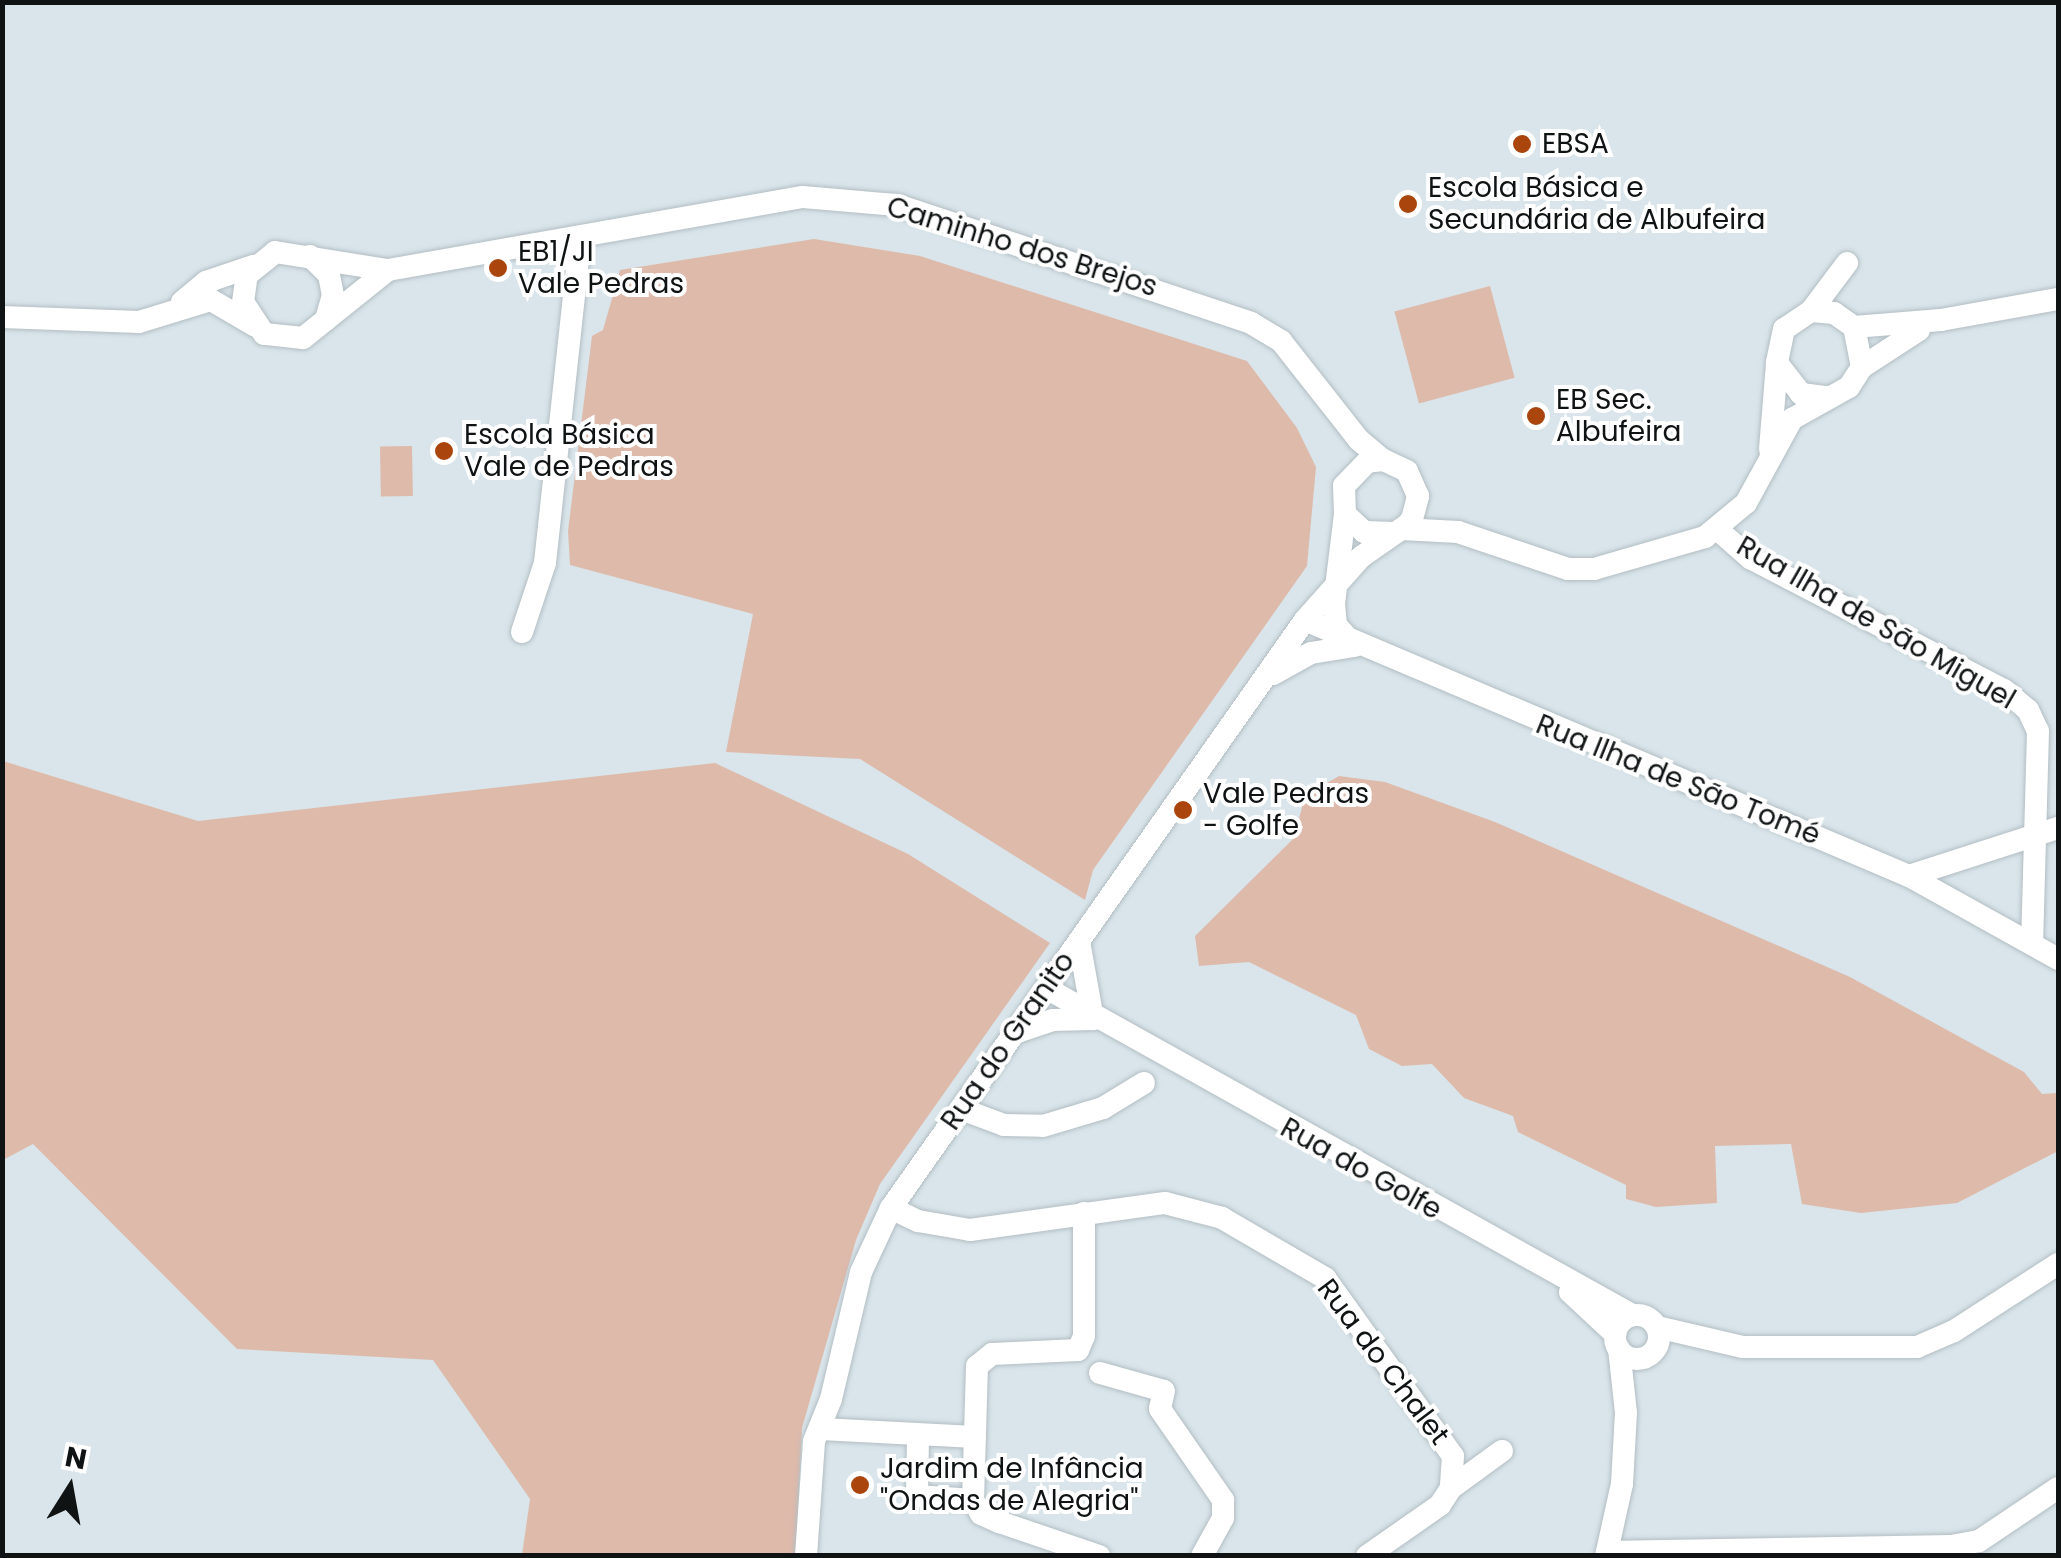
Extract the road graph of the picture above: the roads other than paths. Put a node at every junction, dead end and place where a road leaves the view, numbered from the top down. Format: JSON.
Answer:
{"nodes":[{"id":1,"x":580,"y":240,"type":"junction"},
{"id":2,"x":307,"y":254,"type":"junction"},
{"id":3,"x":253,"y":266,"type":"junction"},
{"id":4,"x":388,"y":270,"type":"junction"},
{"id":5,"x":214,"y":290,"type":"junction"},
{"id":6,"x":2058,"y":299,"type":"edge"},
{"id":7,"x":1811,"y":312,"type":"junction"},
{"id":8,"x":2,"y":317,"type":"edge"},
{"id":9,"x":326,"y":320,"type":"junction"},
{"id":10,"x":1941,"y":320,"type":"junction"},
{"id":11,"x":1849,"y":322,"type":"junction"},
{"id":12,"x":254,"y":325,"type":"junction"},
{"id":13,"x":1777,"y":363,"type":"junction"},
{"id":14,"x":1862,"y":367,"type":"junction"},
{"id":15,"x":1319,"y":384,"type":"junction"},
{"id":16,"x":1827,"y":397,"type":"junction"},
{"id":17,"x":1770,"y":452,"type":"junction"},
{"id":18,"x":1384,"y":460,"type":"junction"},
{"id":19,"x":1344,"y":486,"type":"junction"},
{"id":20,"x":1418,"y":496,"type":"junction"},
{"id":21,"x":1345,"y":514,"type":"junction"},
{"id":22,"x":1718,"y":530,"type":"junction"},
{"id":23,"x":1398,"y":531,"type":"junction"},
{"id":24,"x":1458,"y":532,"type":"junction"},
{"id":25,"x":1336,"y":580,"type":"junction"},
{"id":26,"x":1305,"y":620,"type":"junction"},
{"id":27,"x":522,"y":632,"type":"dead end"},
{"id":28,"x":1354,"y":646,"type":"junction"},
{"id":29,"x":1264,"y":680,"type":"junction"},
{"id":30,"x":2058,"y":828,"type":"edge"},
{"id":31,"x":2035,"y":836,"type":"junction"},
{"id":32,"x":1909,"y":876,"type":"junction"},
{"id":33,"x":1079,"y":941,"type":"junction"},
{"id":34,"x":2032,"y":944,"type":"junction"},
{"id":35,"x":2058,"y":959,"type":"edge"},
{"id":36,"x":1046,"y":988,"type":"junction"},
{"id":37,"x":1093,"y":1019,"type":"junction"},
{"id":38,"x":1014,"y":1034,"type":"junction"},
{"id":39,"x":1144,"y":1083,"type":"dead end"},
{"id":40,"x":960,"y":1109,"type":"junction"},
{"id":41,"x":891,"y":1208,"type":"junction"},
{"id":42,"x":1084,"y":1213,"type":"junction"},
{"id":43,"x":2058,"y":1264,"type":"edge"},
{"id":44,"x":1544,"y":1271,"type":"junction"},
{"id":45,"x":1632,"y":1316,"type":"junction"},
{"id":46,"x":1617,"y":1341,"type":"junction"},
{"id":47,"x":1654,"y":1343,"type":"junction"},
{"id":48,"x":1100,"y":1373,"type":"dead end"},
{"id":49,"x":1626,"y":1413,"type":"junction"},
{"id":50,"x":821,"y":1429,"type":"junction"},
{"id":51,"x":918,"y":1437,"type":"junction"},
{"id":52,"x":975,"y":1437,"type":"junction"},
{"id":53,"x":1502,"y":1451,"type":"dead end"},
{"id":54,"x":1450,"y":1488,"type":"junction"},
{"id":55,"x":2058,"y":1488,"type":"edge"},
{"id":56,"x":977,"y":1507,"type":"junction"},
{"id":57,"x":1607,"y":1554,"type":"edge"},
{"id":58,"x":1675,"y":1555,"type":"edge"},
{"id":59,"x":806,"y":1556,"type":"edge"},
{"id":60,"x":1099,"y":1556,"type":"edge"},
{"id":61,"x":1202,"y":1556,"type":"edge"},
{"id":62,"x":1367,"y":1556,"type":"edge"}],
"edges":[{"from":1,"to":4,"type":"street","name":"Caminho dos Brejos"},
{"from":1,"to":15,"type":"street","name":"Caminho dos Brejos"},
{"from":1,"to":27,"type":"street"},
{"from":2,"to":3,"type":"street"},
{"from":2,"to":4,"type":"street"},
{"from":2,"to":9,"type":"street"},
{"from":3,"to":5,"type":"street"},
{"from":3,"to":12,"type":"street"},
{"from":4,"to":9,"type":"street"},
{"from":5,"to":8,"type":"street"},
{"from":5,"to":12,"type":"street"},
{"from":6,"to":10,"type":"street"},
{"from":7,"to":11,"type":"street"},
{"from":7,"to":11,"type":"street"},
{"from":7,"to":13,"type":"street"},
{"from":9,"to":12,"type":"street"},
{"from":10,"to":11,"type":"street"},
{"from":10,"to":14,"type":"street"},
{"from":11,"to":14,"type":"street"},
{"from":13,"to":16,"type":"street"},
{"from":13,"to":17,"type":"street"},
{"from":14,"to":16,"type":"street"},
{"from":15,"to":18,"type":"street","name":"Caminho dos Brejos"},
{"from":15,"to":19,"type":"street","name":"Caminho dos Brejos"},
{"from":16,"to":17,"type":"street"},
{"from":17,"to":22,"type":"street"},
{"from":18,"to":19,"type":"street"},
{"from":18,"to":20,"type":"street"},
{"from":19,"to":21,"type":"street"},
{"from":20,"to":23,"type":"street"},
{"from":20,"to":24,"type":"street"},
{"from":21,"to":23,"type":"street"},
{"from":21,"to":25,"type":"street"},
{"from":22,"to":24,"type":"street"},
{"from":22,"to":31,"type":"street","name":"Rua Ilha de São Miguel"},
{"from":23,"to":24,"type":"street"},
{"from":23,"to":25,"type":"street","name":"Rua do Granito"},
{"from":25,"to":26,"type":"street","name":"Rua do Granito"},
{"from":25,"to":28,"type":"street"},
{"from":26,"to":28,"type":"street","name":"Rua Ilha de São Tomé"},
{"from":26,"to":29,"type":"street","name":"Rua do Granito"},
{"from":28,"to":29,"type":"street"},
{"from":28,"to":32,"type":"street","name":"Rua Ilha de São Tomé"},
{"from":29,"to":33,"type":"street","name":"Rua do Granito"},
{"from":30,"to":31,"type":"street"},
{"from":31,"to":32,"type":"street"},
{"from":31,"to":34,"type":"street","name":"Rua Ilha de São Miguel"},
{"from":32,"to":34,"type":"street","name":"Rua Ilha de São Tomé"},
{"from":33,"to":36,"type":"street","name":"Rua do Granito"},
{"from":33,"to":37,"type":"street"},
{"from":34,"to":35,"type":"street"},
{"from":36,"to":37,"type":"street","name":"Rua do Golfe"},
{"from":36,"to":38,"type":"street","name":"Rua do Granito"},
{"from":37,"to":38,"type":"street"},
{"from":37,"to":44,"type":"street","name":"Rua do Golfe"},
{"from":38,"to":40,"type":"street","name":"Rua do Granito"},
{"from":39,"to":40,"type":"street"},
{"from":40,"to":41,"type":"street","name":"Rua do Granito"},
{"from":41,"to":42,"type":"street","name":"Rua do Chalet"},
{"from":41,"to":50,"type":"street","name":"Rua do Granito"},
{"from":42,"to":52,"type":"street"},
{"from":42,"to":54,"type":"street","name":"Rua do Chalet"},
{"from":43,"to":47,"type":"street"},
{"from":44,"to":45,"type":"street","name":"Rua do Golfe"},
{"from":44,"to":46,"type":"street"},
{"from":45,"to":46,"type":"street"},
{"from":45,"to":47,"type":"street","name":"Rua do Golfe"},
{"from":46,"to":47,"type":"street"},
{"from":46,"to":49,"type":"street"},
{"from":47,"to":49,"type":"street"},
{"from":48,"to":61,"type":"street"},
{"from":49,"to":57,"type":"street"},
{"from":50,"to":51,"type":"street"},
{"from":50,"to":59,"type":"street","name":"Rua do Granito"},
{"from":51,"to":52,"type":"street"},
{"from":51,"to":56,"type":"street"},
{"from":52,"to":56,"type":"street"},
{"from":53,"to":54,"type":"street"},
{"from":54,"to":62,"type":"street"},
{"from":55,"to":58,"type":"street"},
{"from":56,"to":60,"type":"street"},
{"from":57,"to":58,"type":"street"}]}
